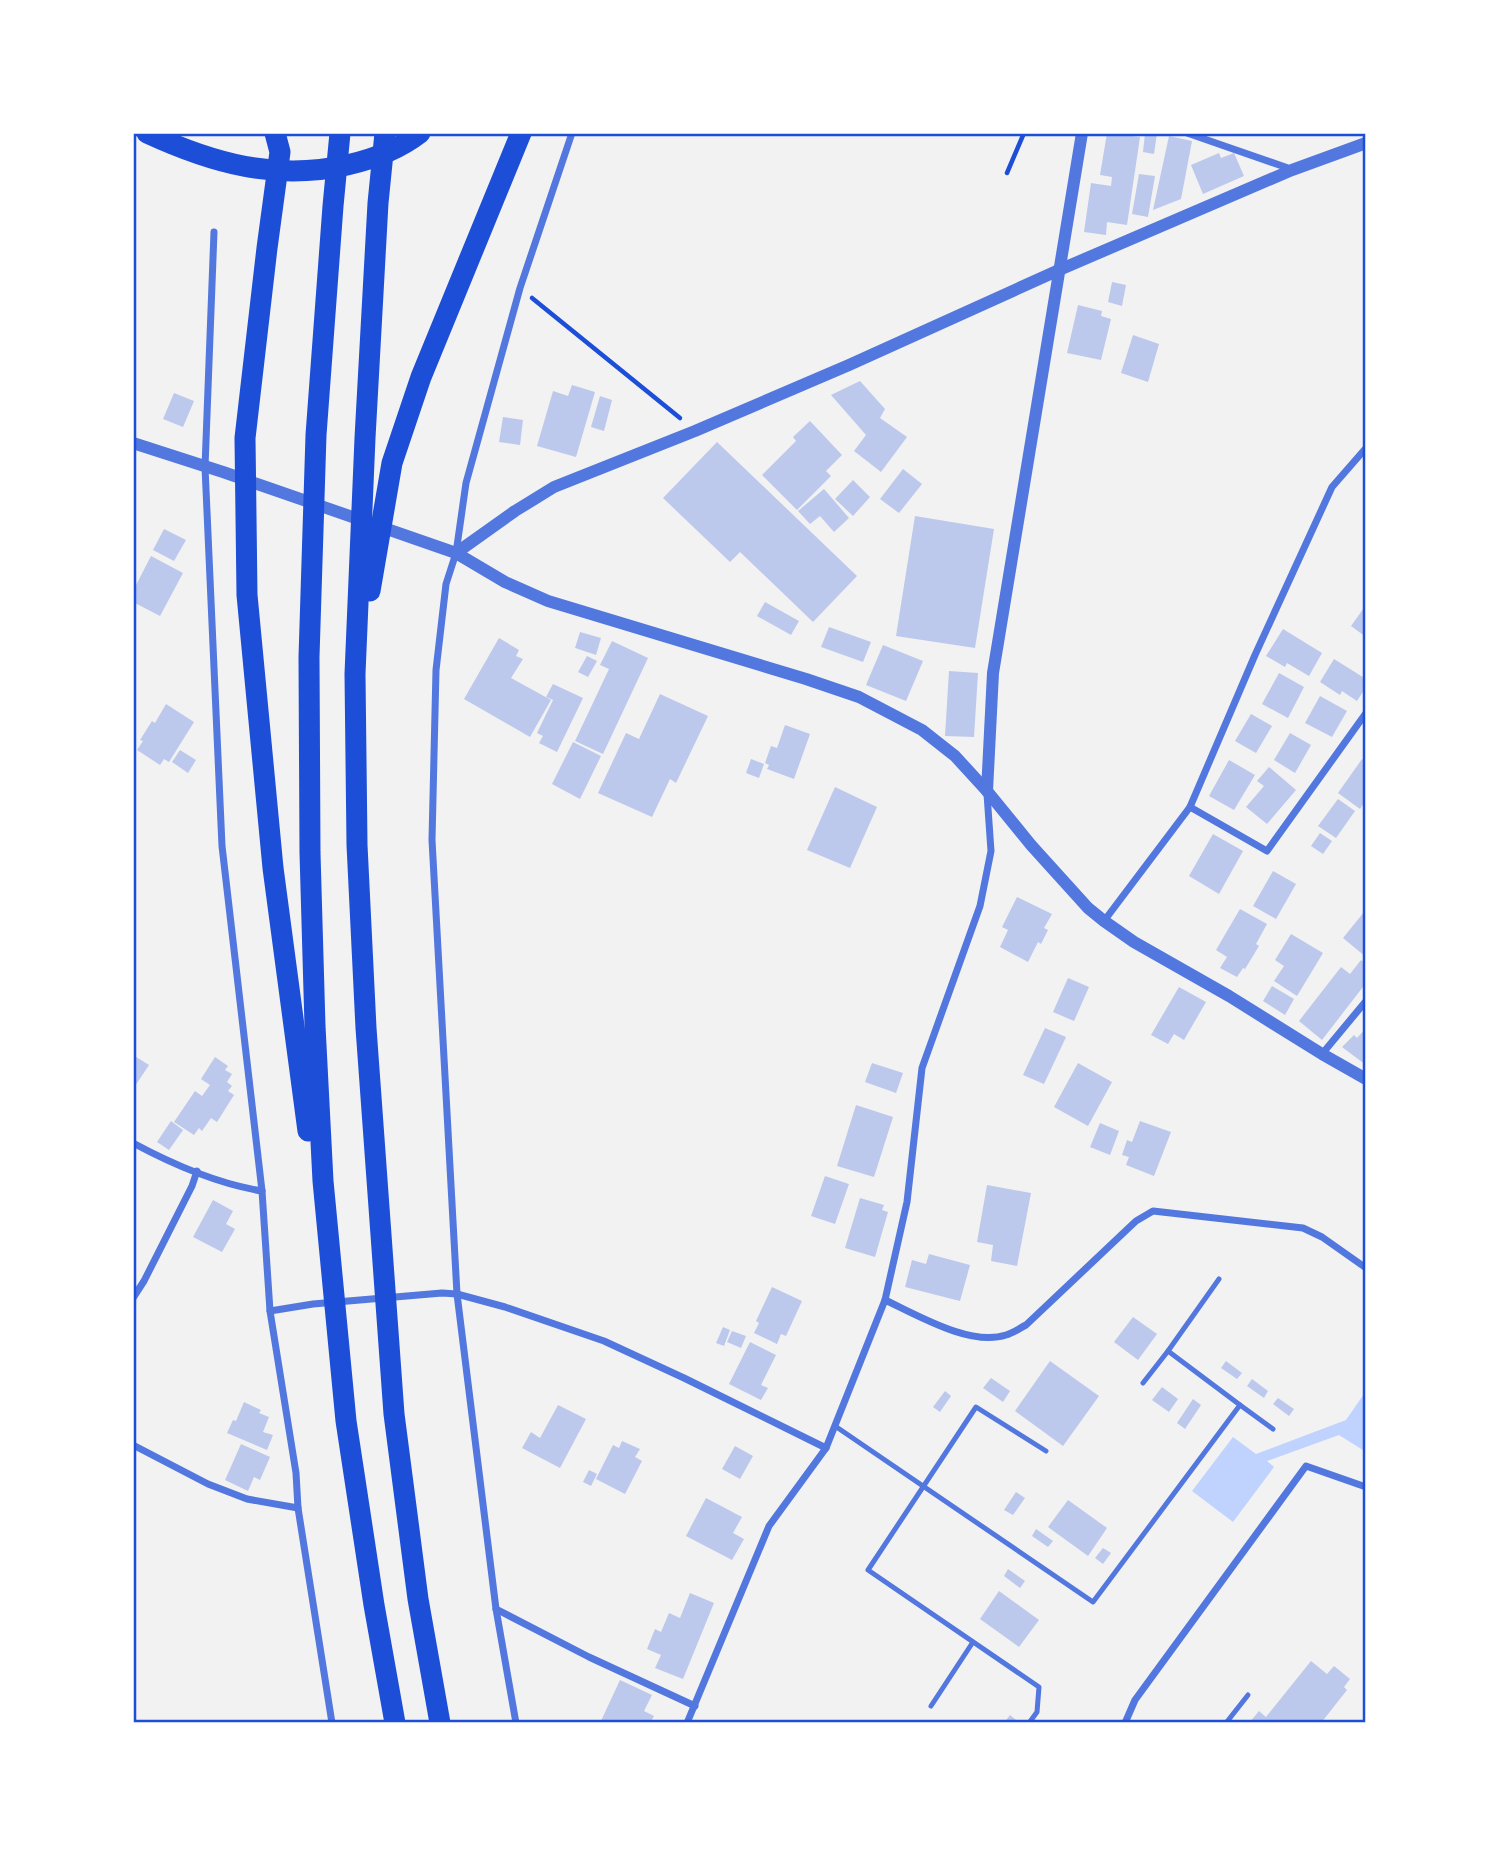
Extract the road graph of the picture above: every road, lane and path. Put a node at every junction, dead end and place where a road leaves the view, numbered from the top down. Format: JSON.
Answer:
{"nodes":[{"id":1,"x":147,"y":133,"type":"edge"},
{"id":2,"x":275,"y":133,"type":"edge"},
{"id":3,"x":340,"y":133,"type":"edge"},
{"id":4,"x":385,"y":133,"type":"edge"},
{"id":5,"x":420,"y":133,"type":"edge"},
{"id":6,"x":521,"y":133,"type":"edge"},
{"id":7,"x":572,"y":133,"type":"edge"},
{"id":8,"x":1024,"y":133,"type":"edge"},
{"id":9,"x":1082,"y":133,"type":"edge"},
{"id":10,"x":1186,"y":133,"type":"edge"},
{"id":11,"x":1366,"y":143,"type":"edge"},
{"id":12,"x":1292,"y":170,"type":"junction"},
{"id":13,"x":1007,"y":173,"type":"dead end"},
{"id":14,"x":214,"y":232,"type":"dead end"},
{"id":15,"x":1059,"y":270,"type":"junction"},
{"id":16,"x":520,"y":288,"type":"junction"},
{"id":17,"x":695,"y":430,"type":"junction"},
{"id":18,"x":133,"y":443,"type":"edge"},
{"id":19,"x":1366,"y":447,"type":"edge"},
{"id":20,"x":205,"y":467,"type":"junction"},
{"id":21,"x":456,"y":553,"type":"junction"},
{"id":22,"x":355,"y":674,"type":"junction"},
{"id":23,"x":1366,"y":713,"type":"edge"},
{"id":24,"x":987,"y":791,"type":"junction"},
{"id":25,"x":1190,"y":807,"type":"junction"},
{"id":26,"x":1104,"y":921,"type":"junction"},
{"id":27,"x":1366,"y":1001,"type":"edge"},
{"id":28,"x":1322,"y":1054,"type":"junction"},
{"id":29,"x":1366,"y":1079,"type":"edge"},
{"id":30,"x":133,"y":1143,"type":"edge"},
{"id":31,"x":197,"y":1171,"type":"junction"},
{"id":32,"x":262,"y":1191,"type":"junction"},
{"id":33,"x":1366,"y":1268,"type":"edge"},
{"id":34,"x":1219,"y":1279,"type":"dead end"},
{"id":35,"x":457,"y":1294,"type":"junction"},
{"id":36,"x":133,"y":1298,"type":"edge"},
{"id":37,"x":885,"y":1300,"type":"junction"},
{"id":38,"x":270,"y":1311,"type":"junction"},
{"id":39,"x":1168,"y":1351,"type":"junction"},
{"id":40,"x":1143,"y":1383,"type":"dead end"},
{"id":41,"x":1240,"y":1405,"type":"junction"},
{"id":42,"x":345,"y":1421,"type":"junction"},
{"id":43,"x":835,"y":1426,"type":"junction"},
{"id":44,"x":1273,"y":1429,"type":"dead end"},
{"id":45,"x":133,"y":1445,"type":"edge"},
{"id":46,"x":826,"y":1448,"type":"junction"},
{"id":47,"x":1046,"y":1451,"type":"dead end"},
{"id":48,"x":924,"y":1486,"type":"junction"},
{"id":49,"x":1366,"y":1487,"type":"edge"},
{"id":50,"x":298,"y":1508,"type":"junction"},
{"id":51,"x":495,"y":1609,"type":"junction"},
{"id":52,"x":973,"y":1642,"type":"junction"},
{"id":53,"x":1248,"y":1695,"type":"dead end"},
{"id":54,"x":695,"y":1706,"type":"junction"},
{"id":55,"x":931,"y":1706,"type":"dead end"},
{"id":56,"x":332,"y":1723,"type":"edge"},
{"id":57,"x":396,"y":1723,"type":"edge"},
{"id":58,"x":440,"y":1723,"type":"edge"},
{"id":59,"x":516,"y":1723,"type":"edge"},
{"id":60,"x":687,"y":1723,"type":"edge"},
{"id":61,"x":1029,"y":1723,"type":"edge"},
{"id":62,"x":1125,"y":1723,"type":"edge"},
{"id":63,"x":1226,"y":1723,"type":"edge"}],
"edges":[{"from":1,"to":5,"type":"highway"},
{"from":2,"to":42,"type":"highway"},
{"from":3,"to":42,"type":"highway"},
{"from":4,"to":22,"type":"highway"},
{"from":6,"to":22,"type":"highway"},
{"from":7,"to":16,"type":"street"},
{"from":8,"to":13,"type":"path"},
{"from":9,"to":15,"type":"street"},
{"from":10,"to":12,"type":"street"},
{"from":11,"to":12,"type":"street"},
{"from":12,"to":15,"type":"street"},
{"from":14,"to":20,"type":"street"},
{"from":15,"to":17,"type":"street"},
{"from":15,"to":24,"type":"street"},
{"from":16,"to":17,"type":"path"},
{"from":16,"to":21,"type":"street"},
{"from":17,"to":21,"type":"street"},
{"from":18,"to":20,"type":"street"},
{"from":19,"to":25,"type":"street"},
{"from":20,"to":21,"type":"street"},
{"from":20,"to":32,"type":"street"},
{"from":21,"to":24,"type":"street"},
{"from":21,"to":35,"type":"street"},
{"from":22,"to":58,"type":"highway"},
{"from":23,"to":25,"type":"street"},
{"from":24,"to":26,"type":"street"},
{"from":24,"to":37,"type":"street"},
{"from":25,"to":26,"type":"street"},
{"from":26,"to":28,"type":"street"},
{"from":27,"to":28,"type":"street"},
{"from":28,"to":29,"type":"street"},
{"from":30,"to":31,"type":"street"},
{"from":31,"to":32,"type":"street"},
{"from":31,"to":36,"type":"street"},
{"from":32,"to":38,"type":"street"},
{"from":33,"to":37,"type":"street"},
{"from":34,"to":39,"type":"lane"},
{"from":35,"to":38,"type":"street"},
{"from":35,"to":46,"type":"street"},
{"from":35,"to":51,"type":"street"},
{"from":37,"to":43,"type":"street"},
{"from":38,"to":50,"type":"street"},
{"from":39,"to":40,"type":"lane"},
{"from":39,"to":41,"type":"lane"},
{"from":41,"to":44,"type":"lane"},
{"from":41,"to":48,"type":"lane"},
{"from":42,"to":57,"type":"highway"},
{"from":43,"to":46,"type":"street"},
{"from":43,"to":48,"type":"lane"},
{"from":45,"to":50,"type":"street"},
{"from":46,"to":54,"type":"street"},
{"from":47,"to":48,"type":"lane"},
{"from":48,"to":52,"type":"lane"},
{"from":49,"to":62,"type":"street"},
{"from":50,"to":56,"type":"street"},
{"from":51,"to":54,"type":"street"},
{"from":51,"to":59,"type":"street"},
{"from":52,"to":55,"type":"lane"},
{"from":52,"to":61,"type":"lane"},
{"from":53,"to":63,"type":"lane"},
{"from":54,"to":60,"type":"street"}]}
